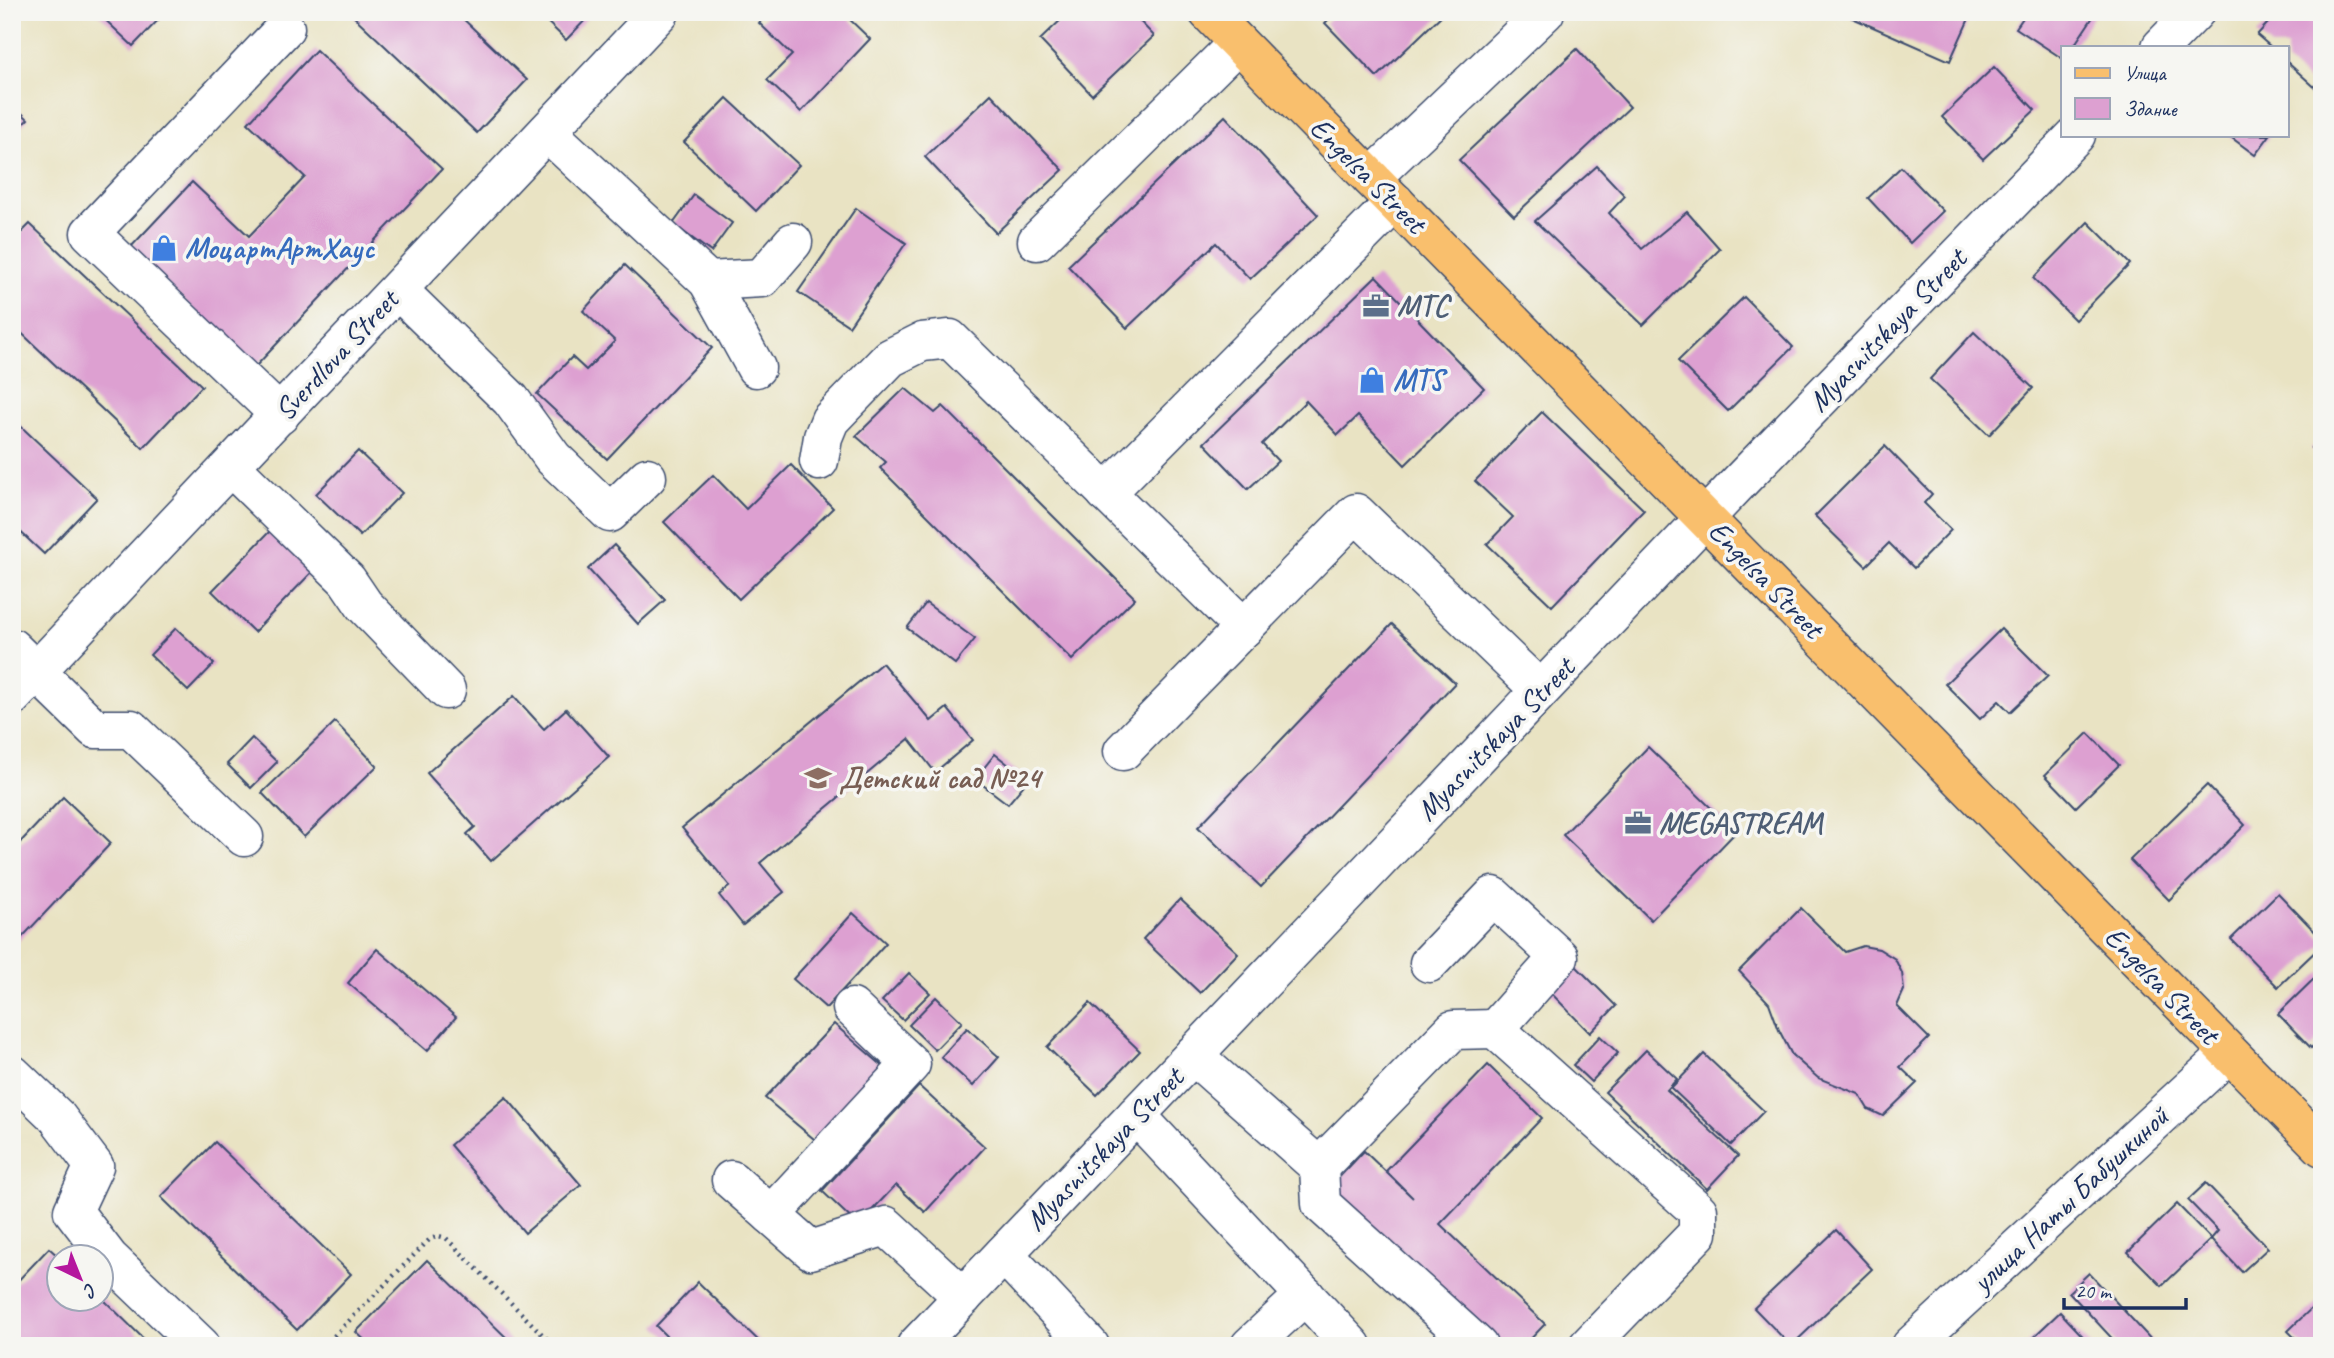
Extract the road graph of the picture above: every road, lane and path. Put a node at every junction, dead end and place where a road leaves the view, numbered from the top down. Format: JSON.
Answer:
{"nodes":[{"id":1,"x":660,"y":12,"type":"edge"},
{"id":2,"x":1208,"y":12,"type":"edge"},
{"id":3,"x":1545,"y":12,"type":"edge"},
{"id":4,"x":2195,"y":12,"type":"edge"},
{"id":5,"x":285,"y":28,"type":"dead end"},
{"id":6,"x":1238,"y":43,"type":"junction"},
{"id":7,"x":2162,"y":46,"type":"edge"},
{"id":8,"x":547,"y":132,"type":"junction"},
{"id":9,"x":2075,"y":136,"type":"edge"},
{"id":10,"x":1383,"y":190,"type":"junction"},
{"id":11,"x":1037,"y":241,"type":"dead end"},
{"id":12,"x":793,"y":243,"type":"dead end"},
{"id":13,"x":708,"y":281,"type":"junction"},
{"id":14,"x":398,"y":290,"type":"junction"},
{"id":15,"x":756,"y":368,"type":"dead end"},
{"id":16,"x":280,"y":415,"type":"junction"},
{"id":17,"x":819,"y":461,"type":"dead end"},
{"id":18,"x":231,"y":467,"type":"junction"},
{"id":19,"x":647,"y":477,"type":"dead end"},
{"id":20,"x":1106,"y":493,"type":"junction"},
{"id":21,"x":1706,"y":517,"type":"junction"},
{"id":22,"x":1244,"y":628,"type":"junction"},
{"id":23,"x":20,"y":672,"type":"edge"},
{"id":24,"x":446,"y":690,"type":"dead end"},
{"id":25,"x":1540,"y":690,"type":"junction"},
{"id":26,"x":1123,"y":751,"type":"dead end"},
{"id":27,"x":244,"y":837,"type":"dead end"},
{"id":28,"x":1429,"y":963,"type":"dead end"},
{"id":29,"x":852,"y":1008,"type":"dead end"},
{"id":30,"x":1495,"y":1029,"type":"junction"},
{"id":31,"x":2229,"y":1053,"type":"junction"},
{"id":32,"x":1193,"y":1055,"type":"junction"},
{"id":33,"x":12,"y":1074,"type":"edge"},
{"id":34,"x":1136,"y":1115,"type":"junction"},
{"id":35,"x":2322,"y":1147,"type":"edge"},
{"id":36,"x":1319,"y":1167,"type":"junction"},
{"id":37,"x":731,"y":1180,"type":"dead end"},
{"id":38,"x":771,"y":1215,"type":"junction"},
{"id":39,"x":1004,"y":1254,"type":"junction"},
{"id":40,"x":1305,"y":1295,"type":"junction"},
{"id":41,"x":963,"y":1297,"type":"junction"},
{"id":42,"x":1936,"y":1338,"type":"edge"},
{"id":43,"x":201,"y":1346,"type":"edge"},
{"id":44,"x":324,"y":1346,"type":"edge"},
{"id":45,"x":554,"y":1346,"type":"edge"},
{"id":46,"x":916,"y":1346,"type":"edge"},
{"id":47,"x":1090,"y":1346,"type":"edge"},
{"id":48,"x":1250,"y":1346,"type":"edge"},
{"id":49,"x":1352,"y":1346,"type":"edge"},
{"id":50,"x":1478,"y":1346,"type":"edge"},
{"id":51,"x":1588,"y":1346,"type":"edge"}],
"edges":[{"from":1,"to":8,"type":"street","name":"Sverdlova Street"},
{"from":2,"to":6,"type":"main road","name":"Engelsa Street"},
{"from":3,"to":10,"type":"street"},
{"from":4,"to":7,"type":"street"},
{"from":5,"to":16,"type":"street"},
{"from":6,"to":10,"type":"main road","name":"Engelsa Street"},
{"from":6,"to":11,"type":"street"},
{"from":8,"to":13,"type":"street"},
{"from":8,"to":14,"type":"street","name":"Sverdlova Street"},
{"from":9,"to":21,"type":"street","name":"Myasnitskaya Street"},
{"from":10,"to":20,"type":"street"},
{"from":10,"to":21,"type":"main road","name":"Engelsa Street"},
{"from":12,"to":13,"type":"street"},
{"from":13,"to":15,"type":"street"},
{"from":14,"to":16,"type":"street","name":"Sverdlova Street"},
{"from":14,"to":19,"type":"street"},
{"from":16,"to":18,"type":"street","name":"Sverdlova Street"},
{"from":17,"to":20,"type":"street"},
{"from":18,"to":23,"type":"street","name":"Sverdlova Street"},
{"from":18,"to":24,"type":"street"},
{"from":20,"to":22,"type":"street"},
{"from":21,"to":25,"type":"street","name":"Myasnitskaya Street"},
{"from":21,"to":31,"type":"main road","name":"Engelsa Street"},
{"from":22,"to":25,"type":"street"},
{"from":22,"to":26,"type":"street"},
{"from":23,"to":27,"type":"street"},
{"from":25,"to":32,"type":"street","name":"Myasnitskaya Street"},
{"from":28,"to":30,"type":"street"},
{"from":29,"to":38,"type":"street"},
{"from":30,"to":36,"type":"street"},
{"from":30,"to":51,"type":"street"},
{"from":31,"to":35,"type":"main road","name":"Engelsa Street"},
{"from":31,"to":42,"type":"street","name":"улица Наты Бабушкиной"},
{"from":32,"to":34,"type":"street","name":"Myasnitskaya Street"},
{"from":32,"to":36,"type":"street"},
{"from":33,"to":43,"type":"street"},
{"from":34,"to":39,"type":"street","name":"Myasnitskaya Street"},
{"from":34,"to":40,"type":"street"},
{"from":36,"to":50,"type":"street"},
{"from":37,"to":38,"type":"street"},
{"from":38,"to":41,"type":"street"},
{"from":39,"to":41,"type":"street","name":"Myasnitskaya Street"},
{"from":39,"to":47,"type":"street"},
{"from":40,"to":48,"type":"street"},
{"from":40,"to":49,"type":"street"},
{"from":41,"to":46,"type":"street","name":"Myasnitskaya Street"},
{"from":44,"to":45,"type":"path"}]}
